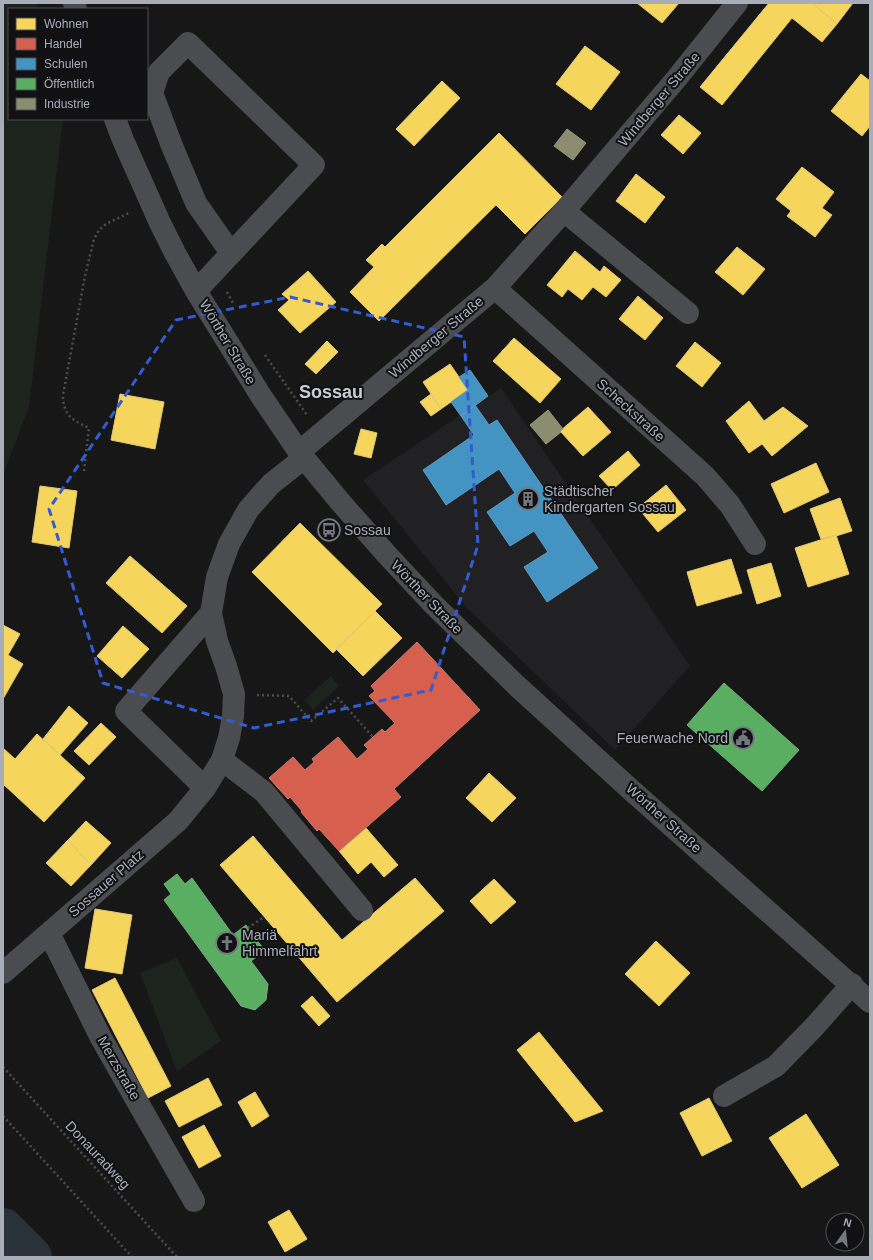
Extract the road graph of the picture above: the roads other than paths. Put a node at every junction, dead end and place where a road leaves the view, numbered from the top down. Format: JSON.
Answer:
{"nodes":[{"id":1,"x":736,"y":3,"type":"edge"},
{"id":2,"x":115,"y":120,"type":"edge"},
{"id":3,"x":564,"y":211,"type":"junction"},
{"id":4,"x":232,"y":253,"type":"junction"},
{"id":5,"x":495,"y":288,"type":"junction"},
{"id":6,"x":196,"y":291,"type":"junction"},
{"id":7,"x":688,"y":313,"type":"dead end"},
{"id":8,"x":302,"y":455,"type":"junction"},
{"id":9,"x":754,"y":544,"type":"dead end"},
{"id":10,"x":211,"y":613,"type":"junction"},
{"id":11,"x":222,"y":760,"type":"junction"},
{"id":12,"x":205,"y":788,"type":"junction"},
{"id":13,"x":362,"y":910,"type":"dead end"},
{"id":14,"x":48,"y":933,"type":"junction"},
{"id":15,"x":5,"y":969,"type":"edge"},
{"id":16,"x":852,"y":984,"type":"junction"},
{"id":17,"x":870,"y":1002,"type":"edge"},
{"id":18,"x":724,"y":1096,"type":"dead end"},
{"id":19,"x":194,"y":1201,"type":"dead end"}],
"edges":[{"from":1,"to":3,"type":"street","name":"Windberger Straße"},
{"from":2,"to":6,"type":"street","name":"Wörther Straße"},
{"from":3,"to":5,"type":"street","name":"Windberger Straße"},
{"from":3,"to":7,"type":"street"},
{"from":4,"to":4,"type":"street"},
{"from":4,"to":6,"type":"street"},
{"from":5,"to":8,"type":"street","name":"Windberger Straße"},
{"from":5,"to":9,"type":"street","name":"Scheckstraße"},
{"from":6,"to":8,"type":"street","name":"Wörther Straße"},
{"from":8,"to":10,"type":"street","name":"Sossauer Platz"},
{"from":8,"to":16,"type":"street","name":"Wörther Straße"},
{"from":10,"to":11,"type":"street","name":"Sossauer Platz"},
{"from":10,"to":12,"type":"street"},
{"from":11,"to":12,"type":"street","name":"Sossauer Platz"},
{"from":11,"to":13,"type":"street"},
{"from":12,"to":14,"type":"street","name":"Sossauer Platz"},
{"from":14,"to":15,"type":"street","name":"Sossauer Platz"},
{"from":14,"to":19,"type":"street","name":"Merzstraße"},
{"from":16,"to":17,"type":"street","name":"Wörther Straße"},
{"from":16,"to":18,"type":"street"}]}
